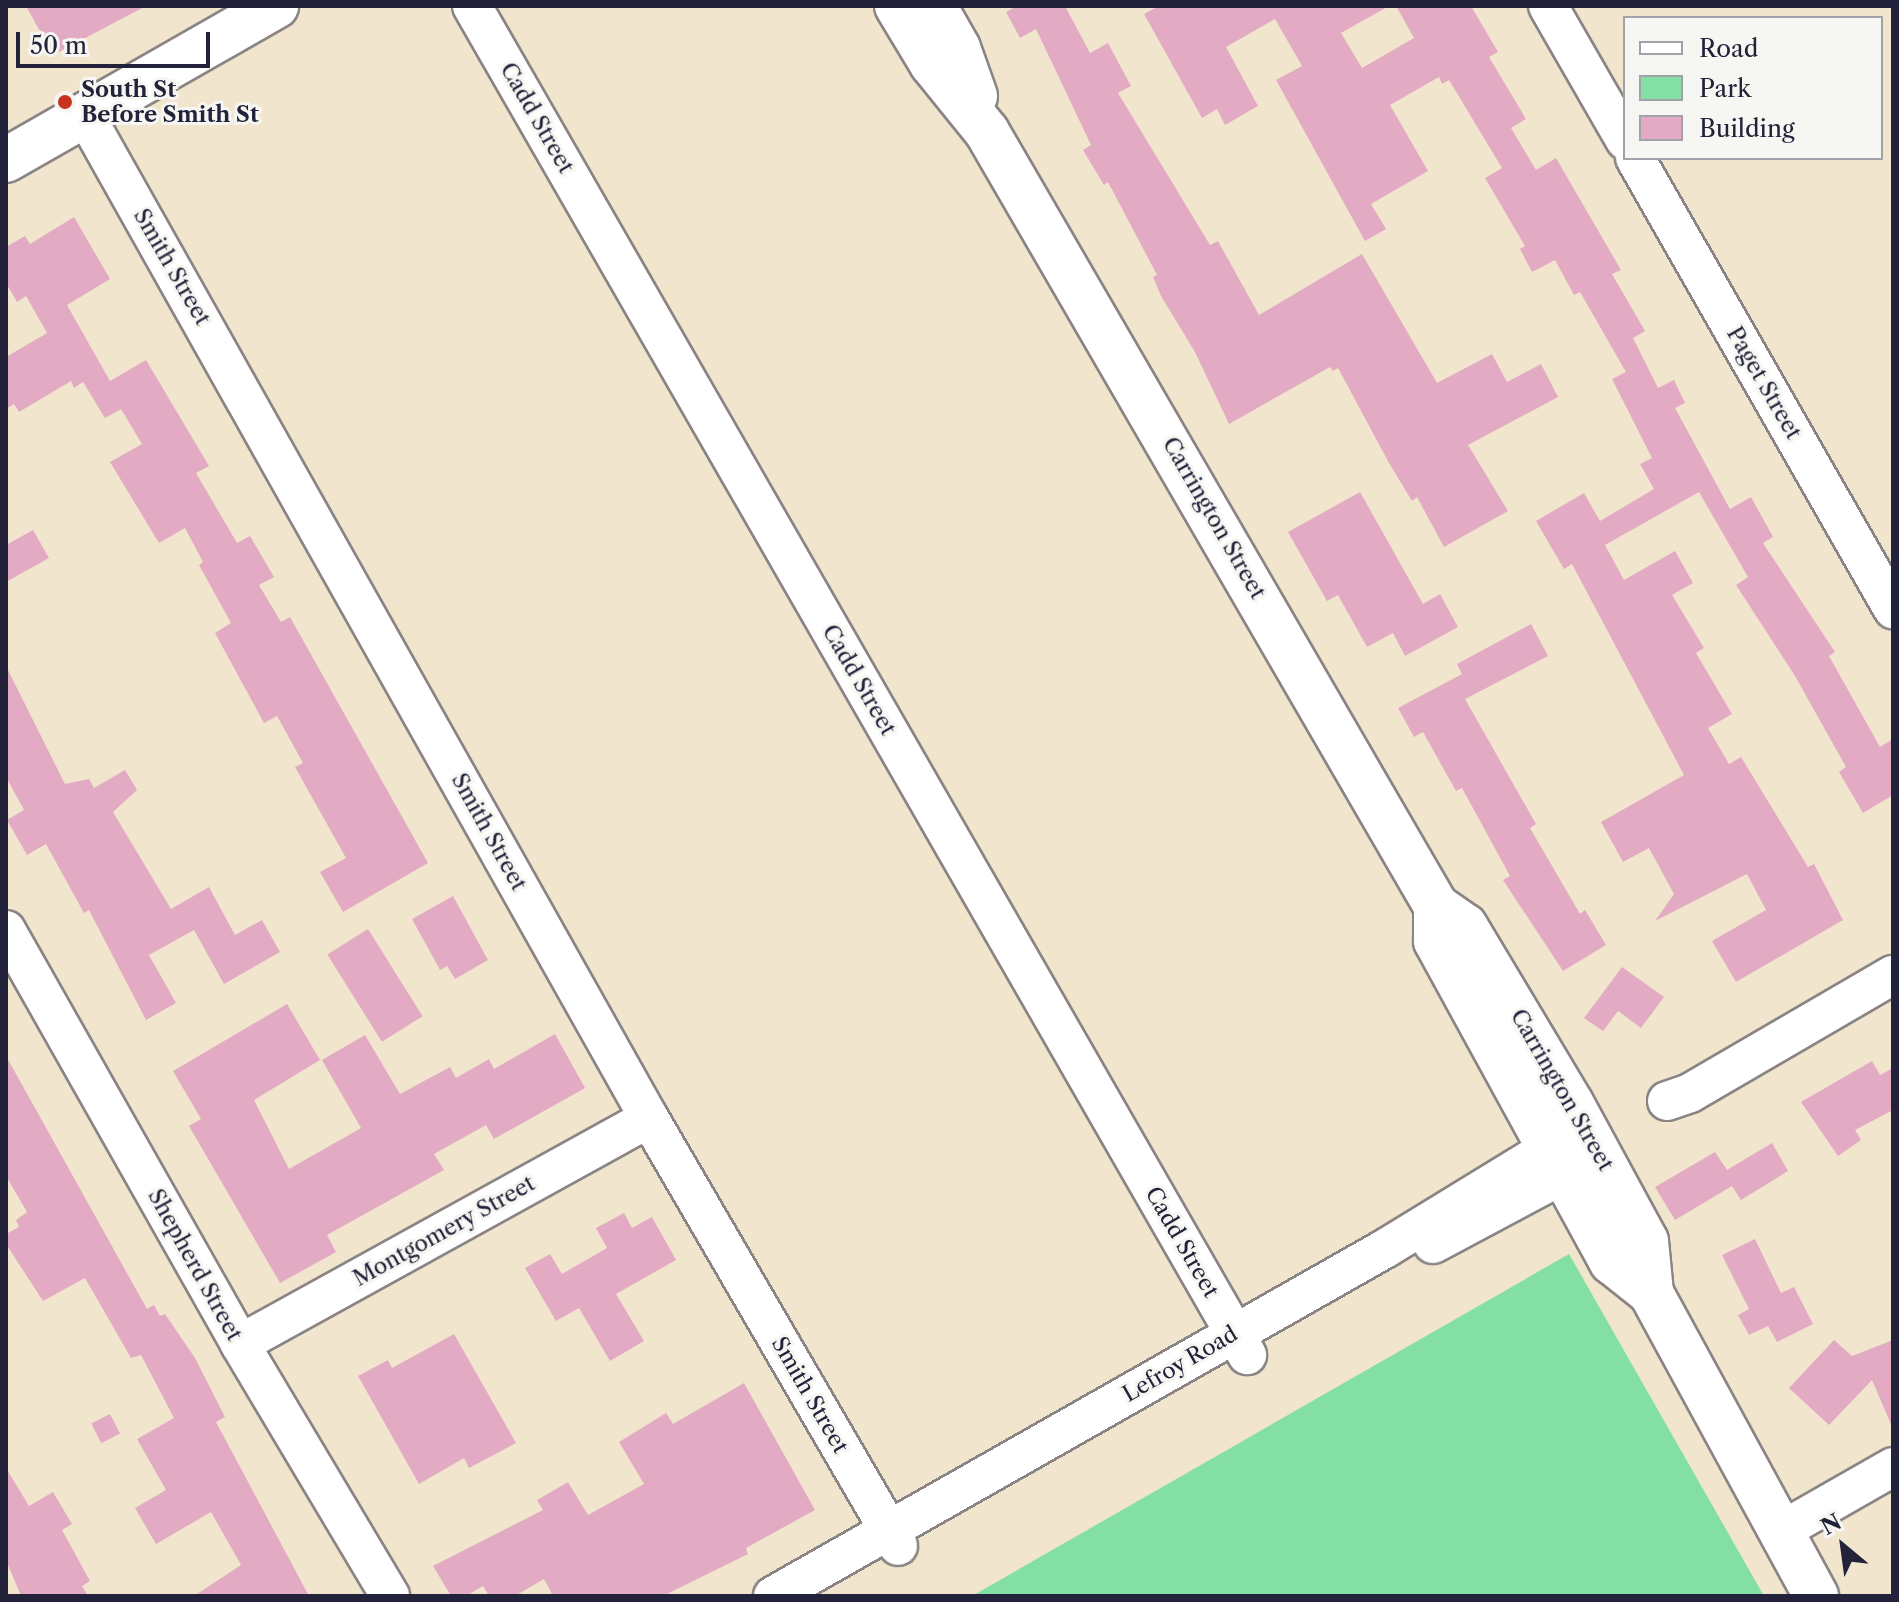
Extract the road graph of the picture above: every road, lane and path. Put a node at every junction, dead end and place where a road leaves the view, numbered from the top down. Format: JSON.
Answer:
{"nodes":[{"id":1,"x":276,"y":6,"type":"edge"},
{"id":2,"x":472,"y":6,"type":"edge"},
{"id":3,"x":897,"y":6,"type":"edge"},
{"id":4,"x":934,"y":6,"type":"edge"},
{"id":5,"x":1548,"y":6,"type":"edge"},
{"id":6,"x":85,"y":115,"type":"junction"},
{"id":7,"x":987,"y":132,"type":"junction"},
{"id":8,"x":1623,"y":137,"type":"edge"},
{"id":9,"x":6,"y":160,"type":"edge"},
{"id":10,"x":1636,"y":160,"type":"edge"},
{"id":11,"x":1893,"y":609,"type":"edge"},
{"id":12,"x":6,"y":930,"type":"edge"},
{"id":13,"x":1893,"y":975,"type":"edge"},
{"id":14,"x":1667,"y":1101,"type":"dead end"},
{"id":15,"x":649,"y":1118,"type":"junction"},
{"id":16,"x":1575,"y":1150,"type":"junction"},
{"id":17,"x":240,"y":1344,"type":"junction"},
{"id":18,"x":1240,"y":1344,"type":"junction"},
{"id":19,"x":1893,"y":1467,"type":"edge"},
{"id":20,"x":1779,"y":1532,"type":"junction"},
{"id":21,"x":894,"y":1538,"type":"junction"},
{"id":22,"x":390,"y":1596,"type":"edge"},
{"id":23,"x":773,"y":1596,"type":"edge"},
{"id":24,"x":811,"y":1596,"type":"edge"},
{"id":25,"x":1816,"y":1596,"type":"edge"}],
"edges":[{"from":1,"to":6,"type":"main road"},
{"from":2,"to":18,"type":"street","name":"Cadd Street"},
{"from":3,"to":7,"type":"main road","name":"Carrington Street"},
{"from":4,"to":7,"type":"main road","name":"Carrington Street"},
{"from":5,"to":8,"type":"street"},
{"from":6,"to":9,"type":"main road"},
{"from":6,"to":15,"type":"street","name":"Smith Street"},
{"from":7,"to":16,"type":"main road","name":"Carrington Street"},
{"from":10,"to":11,"type":"street","name":"Paget Street"},
{"from":12,"to":17,"type":"street","name":"Shepherd Street"},
{"from":13,"to":14,"type":"street"},
{"from":15,"to":17,"type":"street","name":"Montgomery Street"},
{"from":15,"to":21,"type":"street","name":"Smith Street"},
{"from":16,"to":18,"type":"street","name":"Lefroy Road"},
{"from":16,"to":20,"type":"main road","name":"Carrington Street"},
{"from":17,"to":22,"type":"street","name":"Shepherd Street"},
{"from":18,"to":21,"type":"street","name":"Lefroy Road"},
{"from":19,"to":20,"type":"street"},
{"from":20,"to":25,"type":"main road","name":"Carrington Street"},
{"from":21,"to":23,"type":"street","name":"Lefroy Road"},
{"from":21,"to":24,"type":"street","name":"Lefroy Road"}]}
